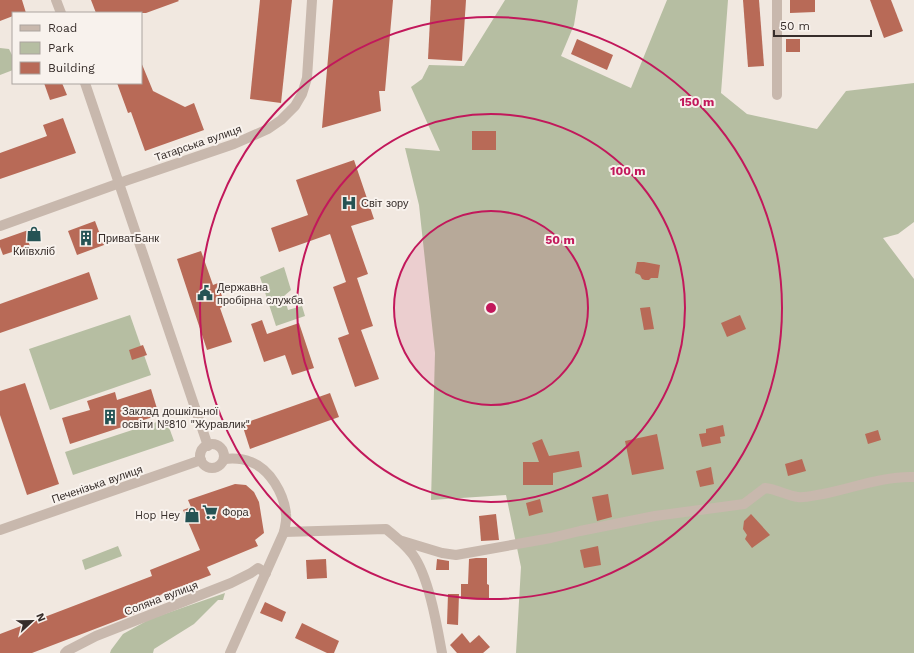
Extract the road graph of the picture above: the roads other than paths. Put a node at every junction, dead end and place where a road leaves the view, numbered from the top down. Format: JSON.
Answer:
{"nodes":[{"id":1,"x":56,"y":0,"type":"edge"},
{"id":2,"x":312,"y":0,"type":"edge"},
{"id":3,"x":777,"y":0,"type":"edge"},
{"id":4,"x":61,"y":12,"type":"edge"},
{"id":5,"x":85,"y":84,"type":"edge"},
{"id":6,"x":777,"y":95,"type":"dead end"},
{"id":7,"x":119,"y":183,"type":"junction"},
{"id":8,"x":0,"y":226,"type":"edge"},
{"id":9,"x":208,"y":446,"type":"junction"},
{"id":10,"x":224,"y":459,"type":"junction"},
{"id":11,"x":201,"y":460,"type":"junction"},
{"id":12,"x":914,"y":477,"type":"edge"},
{"id":13,"x":0,"y":530,"type":"edge"},
{"id":14,"x":284,"y":532,"type":"junction"},
{"id":15,"x":400,"y":540,"type":"junction"},
{"id":16,"x":266,"y":572,"type":"junction"},
{"id":17,"x":65,"y":653,"type":"edge"},
{"id":18,"x":230,"y":653,"type":"edge"},
{"id":19,"x":442,"y":653,"type":"edge"}],
"edges":[{"from":1,"to":4,"type":"street"},
{"from":2,"to":7,"type":"street","name":"Татарська вулиця"},
{"from":3,"to":6,"type":"street"},
{"from":5,"to":7,"type":"street"},
{"from":7,"to":8,"type":"street","name":"Татарська вулиця"},
{"from":7,"to":9,"type":"street"},
{"from":9,"to":10,"type":"street"},
{"from":9,"to":11,"type":"street"},
{"from":10,"to":11,"type":"street"},
{"from":10,"to":14,"type":"street"},
{"from":11,"to":13,"type":"street","name":"Печенізька вулиця"},
{"from":12,"to":15,"type":"street"},
{"from":14,"to":15,"type":"street"},
{"from":14,"to":16,"type":"street"},
{"from":15,"to":19,"type":"street"},
{"from":16,"to":17,"type":"street","name":"Соляна вулиця"},
{"from":16,"to":18,"type":"street"}]}
